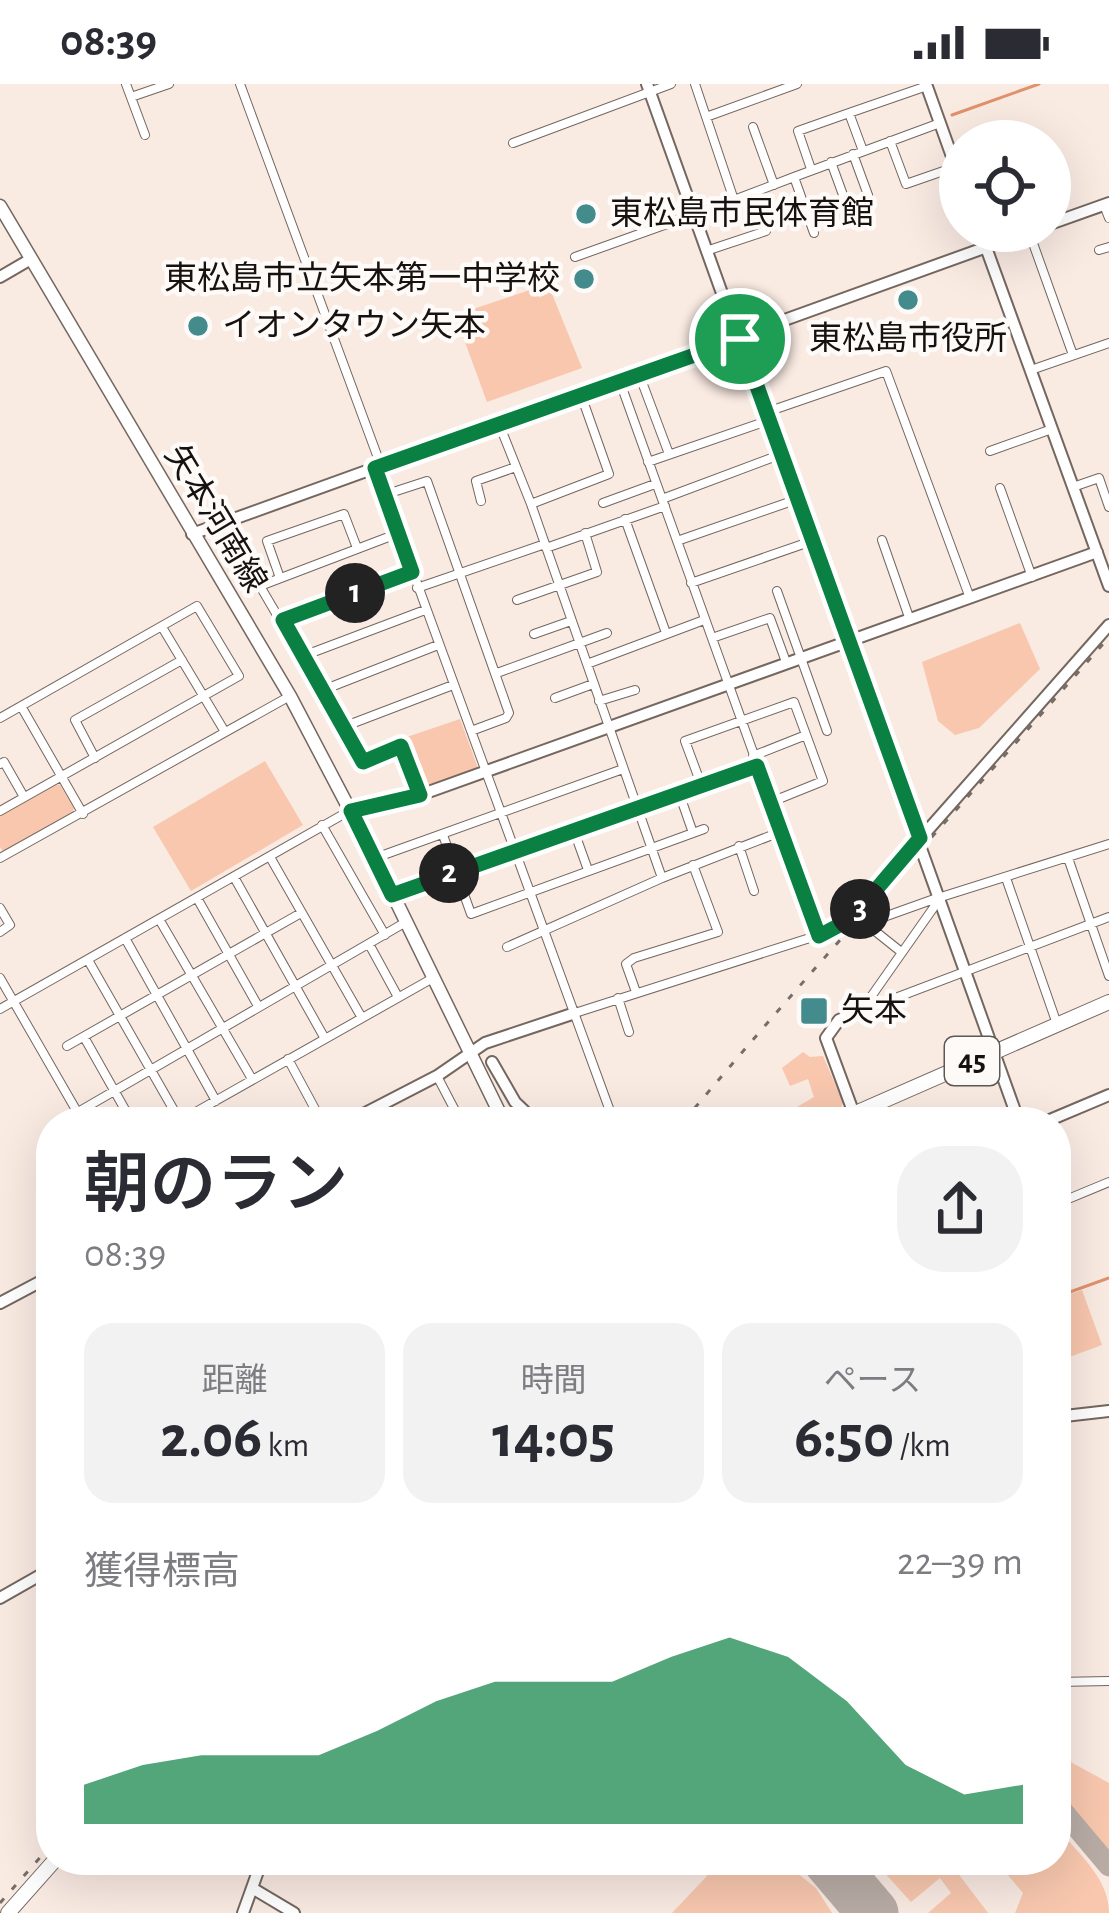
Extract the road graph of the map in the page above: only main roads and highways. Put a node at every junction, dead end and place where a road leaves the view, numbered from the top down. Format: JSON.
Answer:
{"nodes":[{"id":1,"x":0,"y":206,"type":"edge"},
{"id":2,"x":1109,"y":1002,"type":"edge"},
{"id":3,"x":497,"y":1107,"type":"edge"},
{"id":4,"x":878,"y":1107,"type":"edge"},
{"id":5,"x":42,"y":1875,"type":"edge"},
{"id":6,"x":8,"y":1913,"type":"edge"}],
"edges":[{"from":1,"to":3,"type":"main road","name":"矢本河南線"},
{"from":2,"to":4,"type":"highway","number":"45"},
{"from":5,"to":6,"type":"highway"}]}
